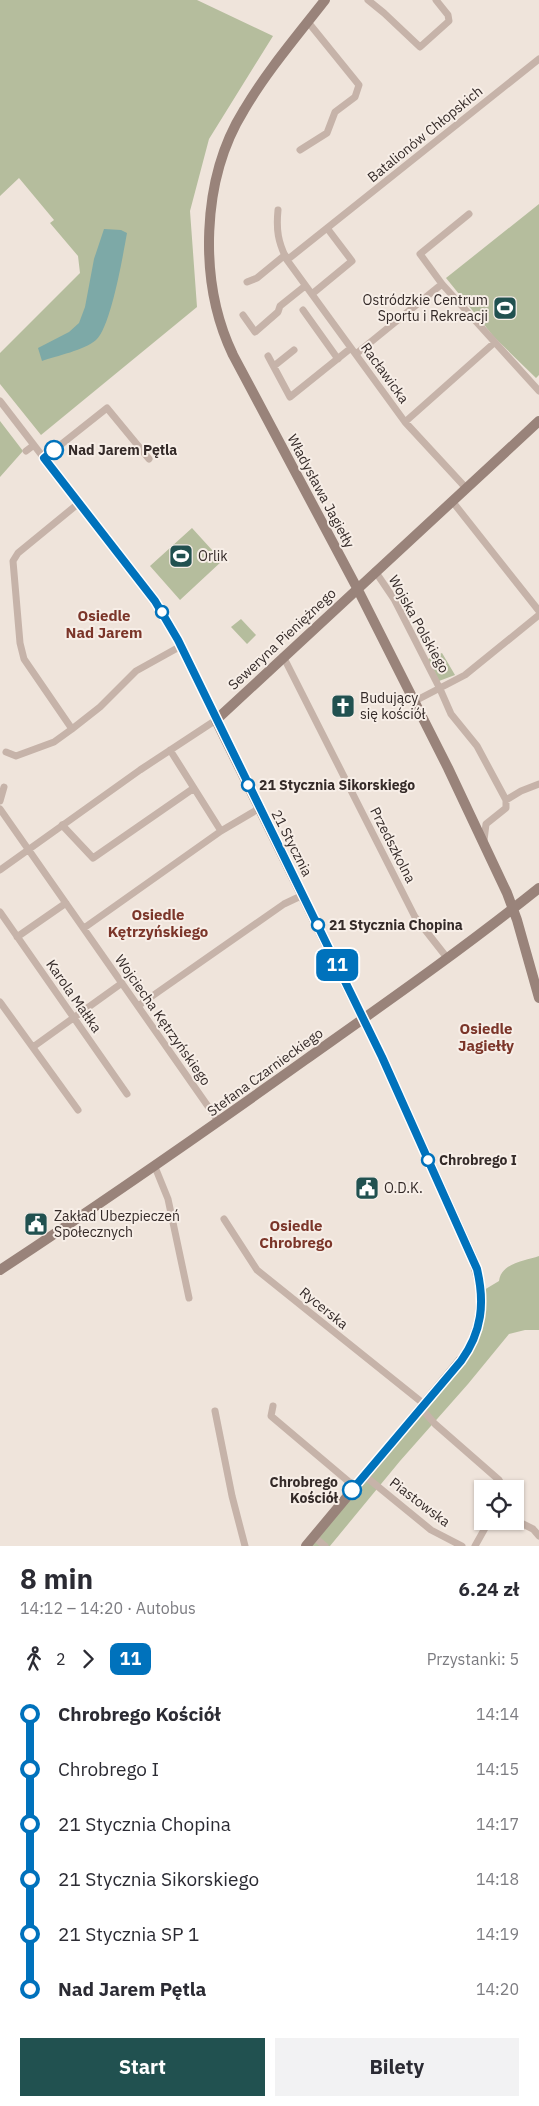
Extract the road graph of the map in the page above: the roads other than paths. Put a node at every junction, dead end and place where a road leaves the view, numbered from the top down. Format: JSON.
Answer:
{"nodes":[{"id":1,"x":325,"y":0,"type":"edge"},
{"id":2,"x":368,"y":0,"type":"edge"},
{"id":3,"x":436,"y":0,"type":"edge"},
{"id":4,"x":308,"y":22,"type":"junction"},
{"id":5,"x":539,"y":59,"type":"edge"},
{"id":6,"x":300,"y":150,"type":"dead end"},
{"id":7,"x":278,"y":210,"type":"dead end"},
{"id":8,"x":469,"y":214,"type":"dead end"},
{"id":9,"x":327,"y":228,"type":"junction"},
{"id":10,"x":286,"y":258,"type":"junction"},
{"id":11,"x":247,"y":282,"type":"dead end"},
{"id":12,"x":442,"y":284,"type":"junction"},
{"id":13,"x":305,"y":286,"type":"junction"},
{"id":14,"x":312,"y":294,"type":"junction"},
{"id":15,"x":303,"y":310,"type":"dead end"},
{"id":16,"x":243,"y":315,"type":"dead end"},
{"id":17,"x":494,"y":344,"type":"junction"},
{"id":18,"x":294,"y":350,"type":"dead end"},
{"id":19,"x":353,"y":351,"type":"junction"},
{"id":20,"x":268,"y":356,"type":"dead end"},
{"id":21,"x":338,"y":358,"type":"junction"},
{"id":22,"x":274,"y":366,"type":"junction"},
{"id":23,"x":539,"y":391,"type":"edge"},
{"id":24,"x":0,"y":401,"type":"edge"},
{"id":25,"x":539,"y":421,"type":"edge"},
{"id":26,"x":405,"y":422,"type":"junction"},
{"id":27,"x":34,"y":445,"type":"junction"},
{"id":28,"x":26,"y":451,"type":"dead end"},
{"id":29,"x":44,"y":458,"type":"junction"},
{"id":30,"x":149,"y":459,"type":"dead end"},
{"id":31,"x":466,"y":488,"type":"junction"},
{"id":32,"x":452,"y":501,"type":"junction"},
{"id":33,"x":79,"y":503,"type":"junction"},
{"id":34,"x":375,"y":572,"type":"junction"},
{"id":35,"x":357,"y":588,"type":"junction"},
{"id":36,"x":539,"y":611,"type":"edge"},
{"id":37,"x":539,"y":615,"type":"edge"},
{"id":38,"x":181,"y":646,"type":"junction"},
{"id":39,"x":283,"y":656,"type":"junction"},
{"id":40,"x":440,"y":689,"type":"junction"},
{"id":41,"x":414,"y":701,"type":"junction"},
{"id":42,"x":216,"y":720,"type":"junction"},
{"id":43,"x":72,"y":728,"type":"junction"},
{"id":44,"x":170,"y":750,"type":"junction"},
{"id":45,"x":6,"y":752,"type":"dead end"},
{"id":46,"x":539,"y":784,"type":"edge"},
{"id":47,"x":4,"y":787,"type":"dead end"},
{"id":48,"x":194,"y":788,"type":"junction"},
{"id":49,"x":506,"y":800,"type":"junction"},
{"id":50,"x":0,"y":801,"type":"edge"},
{"id":51,"x":260,"y":808,"type":"junction"},
{"id":52,"x":0,"y":810,"type":"edge"},
{"id":53,"x":62,"y":825,"type":"junction"},
{"id":54,"x":221,"y":831,"type":"junction"},
{"id":55,"x":484,"y":846,"type":"junction"},
{"id":56,"x":29,"y":849,"type":"junction"},
{"id":57,"x":0,"y":870,"type":"edge"},
{"id":58,"x":539,"y":888,"type":"edge"},
{"id":59,"x":303,"y":895,"type":"junction"},
{"id":60,"x":66,"y":903,"type":"junction"},
{"id":61,"x":514,"y":908,"type":"junction"},
{"id":62,"x":0,"y":912,"type":"edge"},
{"id":63,"x":84,"y":928,"type":"junction"},
{"id":64,"x":17,"y":937,"type":"junction"},
{"id":65,"x":448,"y":959,"type":"junction"},
{"id":66,"x":122,"y":983,"type":"junction"},
{"id":67,"x":539,"y":998,"type":"edge"},
{"id":68,"x":0,"y":1002,"type":"edge"},
{"id":69,"x":138,"y":1006,"type":"junction"},
{"id":70,"x":74,"y":1018,"type":"junction"},
{"id":71,"x":363,"y":1019,"type":"junction"},
{"id":72,"x":34,"y":1047,"type":"junction"},
{"id":73,"x":127,"y":1094,"type":"dead end"},
{"id":74,"x":78,"y":1110,"type":"dead end"},
{"id":75,"x":219,"y":1122,"type":"junction"},
{"id":76,"x":155,"y":1167,"type":"junction"},
{"id":77,"x":224,"y":1219,"type":"dead end"},
{"id":78,"x":0,"y":1270,"type":"edge"},
{"id":79,"x":189,"y":1298,"type":"dead end"},
{"id":80,"x":273,"y":1406,"type":"dead end"},
{"id":81,"x":423,"y":1406,"type":"junction"},
{"id":82,"x":216,"y":1411,"type":"dead end"},
{"id":83,"x":365,"y":1476,"type":"junction"},
{"id":84,"x":499,"y":1480,"type":"edge"},
{"id":85,"x":355,"y":1487,"type":"junction"},
{"id":86,"x":524,"y":1525,"type":"edge"},
{"id":87,"x":484,"y":1530,"type":"edge"},
{"id":88,"x":539,"y":1536,"type":"edge"},
{"id":89,"x":314,"y":1537,"type":"junction"},
{"id":90,"x":245,"y":1546,"type":"edge"},
{"id":91,"x":306,"y":1546,"type":"edge"},
{"id":92,"x":326,"y":1546,"type":"edge"},
{"id":93,"x":462,"y":1546,"type":"edge"},
{"id":94,"x":475,"y":1546,"type":"edge"}],
"edges":[{"from":1,"to":4,"type":"street","name":"Władysława Jagiełły"},
{"from":2,"to":3,"type":"street"},
{"from":4,"to":6,"type":"street"},
{"from":4,"to":35,"type":"street","name":"Władysława Jagiełły"},
{"from":5,"to":9,"type":"street","name":"Batalionów Chłopskich"},
{"from":7,"to":10,"type":"street","name":"Racławicka"},
{"from":8,"to":12,"type":"street"},
{"from":9,"to":10,"type":"street","name":"Batalionów Chłopskich"},
{"from":9,"to":14,"type":"street"},
{"from":10,"to":11,"type":"street","name":"Batalionów Chłopskich"},
{"from":10,"to":13,"type":"street","name":"Racławicka"},
{"from":12,"to":17,"type":"street"},
{"from":12,"to":19,"type":"street"},
{"from":13,"to":14,"type":"street","name":"Racławicka"},
{"from":13,"to":16,"type":"street"},
{"from":14,"to":19,"type":"street","name":"Racławicka"},
{"from":15,"to":21,"type":"street"},
{"from":17,"to":23,"type":"street"},
{"from":17,"to":26,"type":"street"},
{"from":18,"to":22,"type":"street"},
{"from":19,"to":21,"type":"street"},
{"from":19,"to":26,"type":"street","name":"Racławicka"},
{"from":20,"to":22,"type":"street"},
{"from":21,"to":22,"type":"street"},
{"from":24,"to":27,"type":"street","name":"21 Stycznia"},
{"from":25,"to":31,"type":"street","name":"Seweryna Pieniężnego"},
{"from":26,"to":31,"type":"street","name":"Racławicka"},
{"from":27,"to":28,"type":"street"},
{"from":27,"to":29,"type":"street","name":"21 Stycznia"},
{"from":29,"to":30,"type":"street"},
{"from":29,"to":33,"type":"street","name":"21 Stycznia"},
{"from":31,"to":32,"type":"street","name":"Seweryna Pieniężnego"},
{"from":32,"to":34,"type":"street","name":"Seweryna Pieniężnego"},
{"from":32,"to":36,"type":"street"},
{"from":33,"to":38,"type":"street","name":"21 Stycznia"},
{"from":33,"to":43,"type":"street"},
{"from":34,"to":35,"type":"street","name":"Seweryna Pieniężnego"},
{"from":34,"to":40,"type":"street","name":"Wojska Polskiego"},
{"from":35,"to":39,"type":"street","name":"Seweryna Pieniężnego"},
{"from":35,"to":41,"type":"street","name":"Władysława Jagiełły"},
{"from":37,"to":40,"type":"street","name":"Wojska Polskiego"},
{"from":38,"to":42,"type":"street","name":"21 Stycznia"},
{"from":38,"to":43,"type":"street"},
{"from":39,"to":42,"type":"street","name":"Seweryna Pieniężnego"},
{"from":39,"to":65,"type":"street","name":"Przedszkolna"},
{"from":40,"to":41,"type":"street","name":"Wojska Polskiego"},
{"from":40,"to":49,"type":"street"},
{"from":41,"to":55,"type":"street","name":"Władysława Jagiełły"},
{"from":42,"to":44,"type":"street","name":"Seweryna Pieniężnego"},
{"from":42,"to":51,"type":"street","name":"21 Stycznia"},
{"from":43,"to":45,"type":"street"},
{"from":44,"to":48,"type":"street"},
{"from":44,"to":53,"type":"street","name":"Seweryna Pieniężnego"},
{"from":46,"to":49,"type":"street"},
{"from":47,"to":50,"type":"street"},
{"from":48,"to":53,"type":"street"},
{"from":48,"to":54,"type":"street"},
{"from":49,"to":55,"type":"street"},
{"from":51,"to":54,"type":"street"},
{"from":51,"to":59,"type":"street","name":"21 Stycznia"},
{"from":52,"to":56,"type":"street","name":"Wojciecha Kętrzyńskiego"},
{"from":53,"to":56,"type":"street","name":"Seweryna Pieniężnego"},
{"from":54,"to":63,"type":"street"},
{"from":55,"to":61,"type":"street","name":"Władysława Jagiełły"},
{"from":56,"to":57,"type":"street","name":"Seweryna Pieniężnego"},
{"from":56,"to":60,"type":"street","name":"Wojciecha Kętrzyńskiego"},
{"from":58,"to":61,"type":"street","name":"Stefana Czarnieckiego"},
{"from":59,"to":69,"type":"street"},
{"from":59,"to":71,"type":"street","name":"21 Stycznia"},
{"from":60,"to":63,"type":"street","name":"Wojciecha Kętrzyńskiego"},
{"from":60,"to":64,"type":"street"},
{"from":61,"to":65,"type":"street","name":"Stefana Czarnieckiego"},
{"from":61,"to":67,"type":"street","name":"Władysława Jagiełły"},
{"from":62,"to":64,"type":"street","name":"Karola Małłka"},
{"from":63,"to":66,"type":"street","name":"Wojciecha Kętrzyńskiego"},
{"from":64,"to":70,"type":"street","name":"Karola Małłka"},
{"from":65,"to":71,"type":"street","name":"Stefana Czarnieckiego"},
{"from":66,"to":69,"type":"street","name":"Wojciecha Kętrzyńskiego"},
{"from":66,"to":70,"type":"street"},
{"from":68,"to":72,"type":"street"},
{"from":69,"to":75,"type":"street","name":"Wojciecha Kętrzyńskiego"},
{"from":70,"to":72,"type":"street"},
{"from":70,"to":73,"type":"street","name":"Karola Małłka"},
{"from":71,"to":75,"type":"street","name":"Stefana Czarnieckiego"},
{"from":71,"to":81,"type":"street","name":"21 Stycznia"},
{"from":72,"to":74,"type":"street"},
{"from":75,"to":76,"type":"street","name":"Stefana Czarnieckiego"},
{"from":76,"to":78,"type":"street","name":"Stefana Czarnieckiego"},
{"from":76,"to":79,"type":"street"},
{"from":77,"to":81,"type":"street","name":"Rycerska"},
{"from":80,"to":85,"type":"street"},
{"from":81,"to":83,"type":"street","name":"21 Stycznia"},
{"from":81,"to":84,"type":"street"},
{"from":82,"to":90,"type":"street"},
{"from":83,"to":85,"type":"street","name":"21 Stycznia"},
{"from":83,"to":93,"type":"street","name":"Piastowska"},
{"from":85,"to":89,"type":"street","name":"21 Stycznia"},
{"from":86,"to":88,"type":"street"},
{"from":87,"to":94,"type":"street"},
{"from":89,"to":91,"type":"street","name":"21 Stycznia"},
{"from":89,"to":92,"type":"street"}]}
